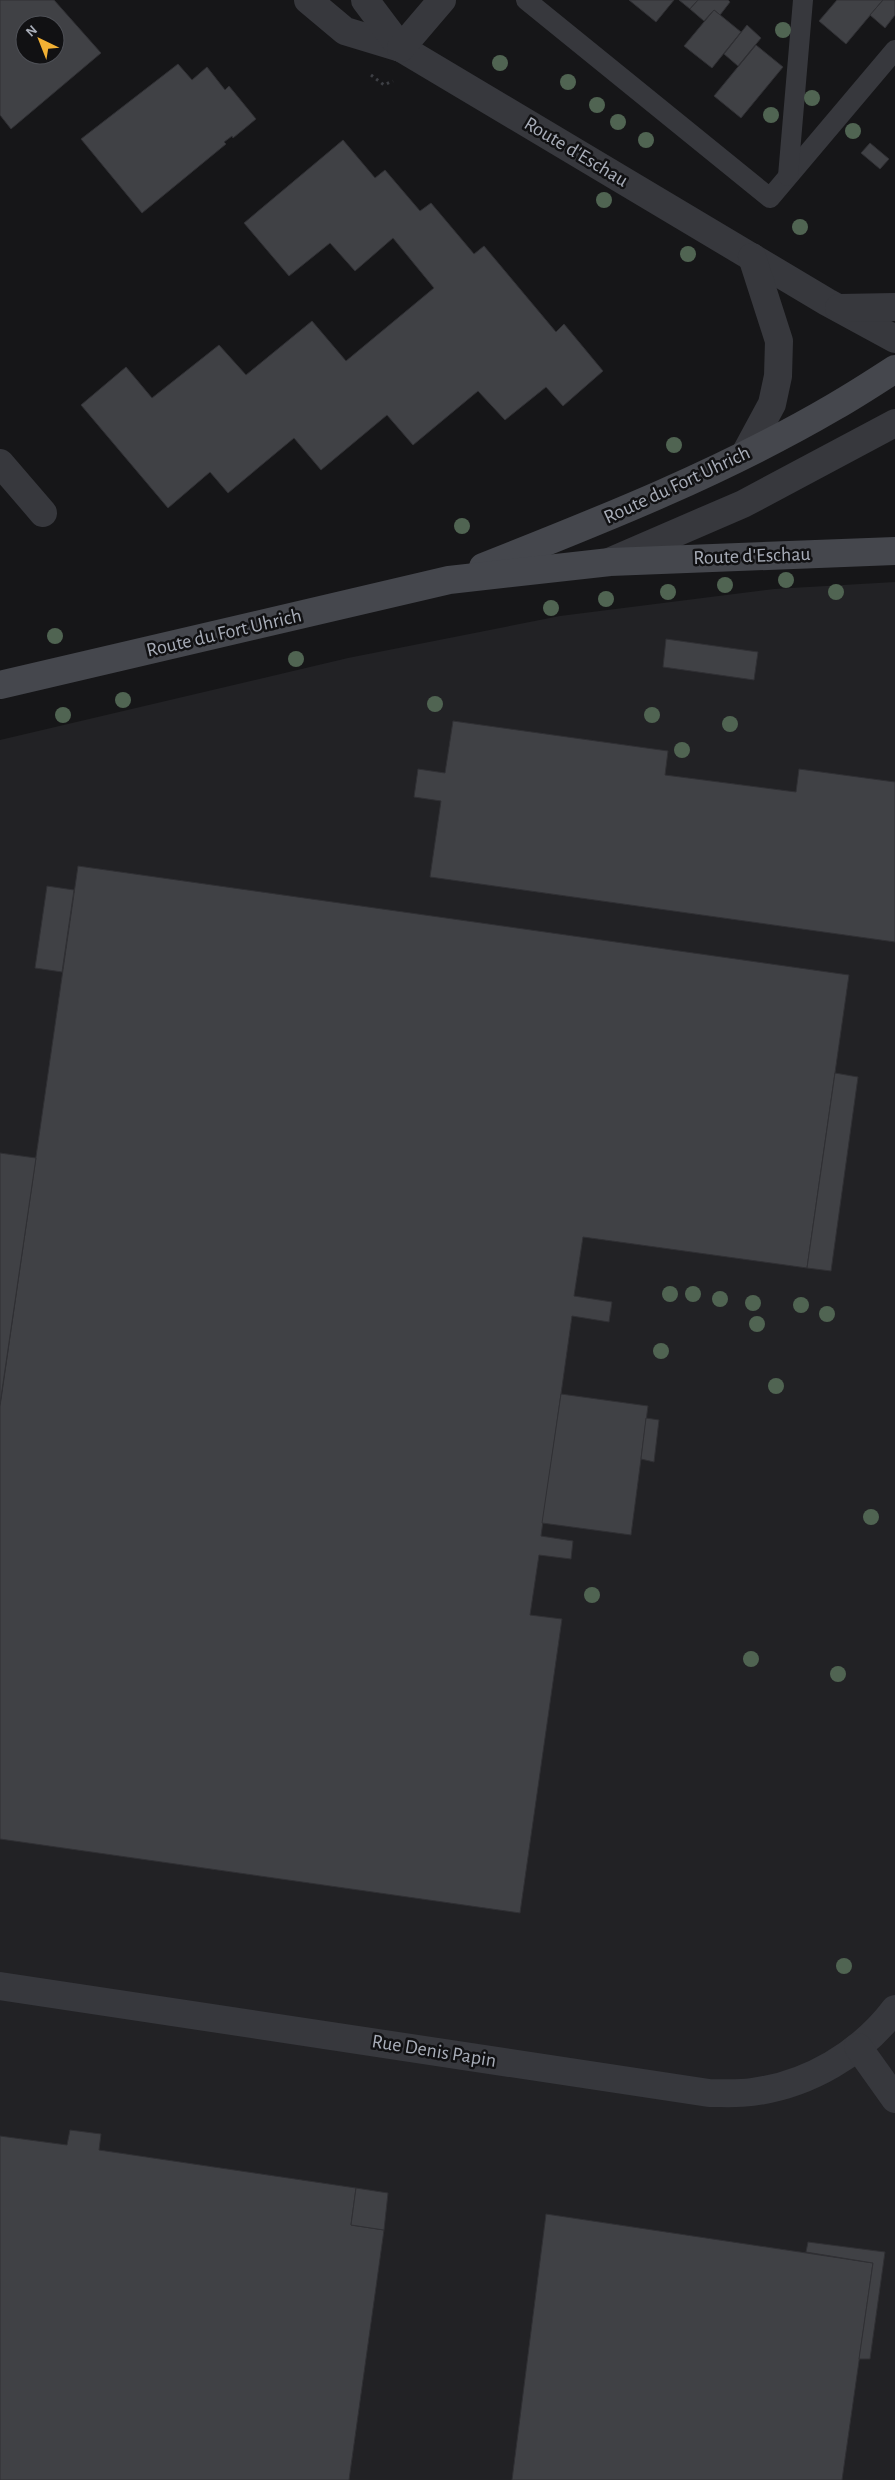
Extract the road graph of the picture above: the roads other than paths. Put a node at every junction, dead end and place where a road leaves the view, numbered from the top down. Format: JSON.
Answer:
{"nodes":[{"id":1,"x":308,"y":0,"type":"edge"},
{"id":2,"x":365,"y":0,"type":"edge"},
{"id":3,"x":442,"y":0,"type":"edge"},
{"id":4,"x":526,"y":0,"type":"edge"},
{"id":5,"x":803,"y":0,"type":"edge"},
{"id":6,"x":401,"y":48,"type":"junction"},
{"id":7,"x":895,"y":50,"type":"edge"},
{"id":8,"x":788,"y":176,"type":"junction"},
{"id":9,"x":752,"y":257,"type":"junction"},
{"id":10,"x":895,"y":307,"type":"edge"},
{"id":11,"x":837,"y":308,"type":"junction"},
{"id":12,"x":895,"y":339,"type":"edge"},
{"id":13,"x":895,"y":369,"type":"edge"},
{"id":14,"x":895,"y":423,"type":"edge"},
{"id":15,"x":745,"y":454,"type":"junction"},
{"id":16,"x":0,"y":462,"type":"edge"},
{"id":17,"x":42,"y":512,"type":"dead end"},
{"id":18,"x":895,"y":551,"type":"edge"},
{"id":19,"x":610,"y":562,"type":"junction"},
{"id":20,"x":449,"y":580,"type":"junction"},
{"id":21,"x":0,"y":685,"type":"edge"},
{"id":22,"x":0,"y":1986,"type":"edge"},
{"id":23,"x":895,"y":2009,"type":"edge"},
{"id":24,"x":858,"y":2047,"type":"junction"},
{"id":25,"x":895,"y":2098,"type":"edge"}],
"edges":[{"from":1,"to":6,"type":"street","name":"Route d'Eschau"},
{"from":2,"to":6,"type":"street","name":"Route d'Eschau"},
{"from":3,"to":6,"type":"street"},
{"from":4,"to":8,"type":"lane"},
{"from":5,"to":8,"type":"lane"},
{"from":6,"to":9,"type":"street","name":"Route d'Eschau"},
{"from":7,"to":8,"type":"lane"},
{"from":9,"to":11,"type":"street","name":"Route d'Eschau"},
{"from":9,"to":15,"type":"street"},
{"from":10,"to":11,"type":"street"},
{"from":11,"to":12,"type":"street","name":"Route d'Eschau"},
{"from":13,"to":15,"type":"main road","name":"Route du Fort Uhrich"},
{"from":14,"to":19,"type":"street","name":"Route du Fort Uhrich"},
{"from":15,"to":20,"type":"main road","name":"Route du Fort Uhrich"},
{"from":16,"to":17,"type":"street"},
{"from":18,"to":19,"type":"main road","name":"Route d'Eschau"},
{"from":19,"to":20,"type":"main road","name":"Route du Fort Uhrich"},
{"from":20,"to":21,"type":"main road","name":"Route du Fort Uhrich"},
{"from":22,"to":24,"type":"street","name":"Rue Denis Papin"},
{"from":23,"to":24,"type":"street","name":"Rue Denis Papin"},
{"from":24,"to":25,"type":"street"}]}
